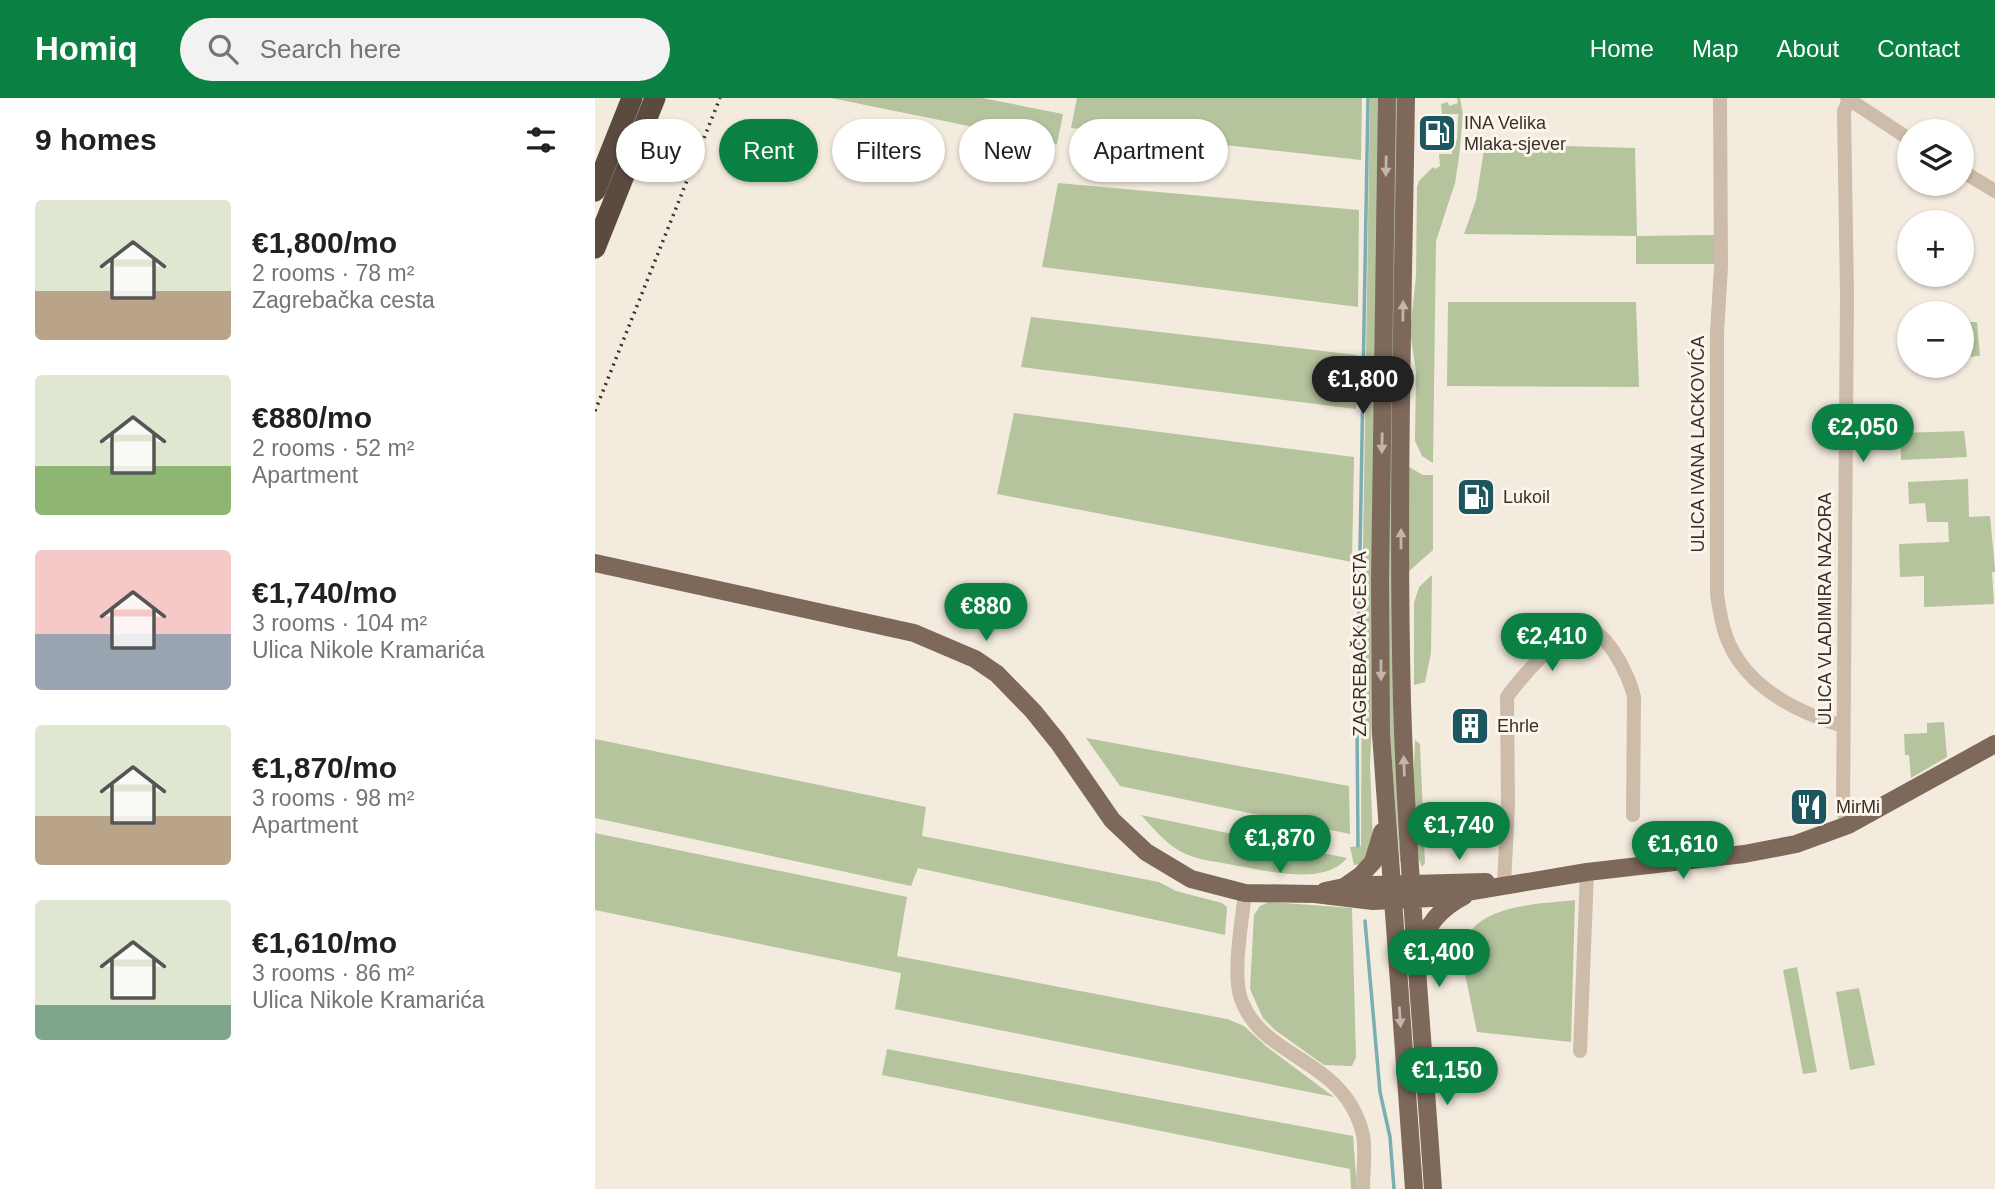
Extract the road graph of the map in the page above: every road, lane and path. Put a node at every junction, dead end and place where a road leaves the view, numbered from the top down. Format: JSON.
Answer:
{"nodes":[{"id":1,"x":632,"y":98,"type":"edge"},
{"id":2,"x":655,"y":98,"type":"edge"},
{"id":3,"x":1387,"y":98,"type":"edge"},
{"id":4,"x":1406,"y":98,"type":"edge"},
{"id":5,"x":1720,"y":98,"type":"edge"},
{"id":6,"x":1848,"y":99,"type":"edge"},
{"id":7,"x":1897,"y":131,"type":"edge"},
{"id":8,"x":1974,"y":178,"type":"edge"},
{"id":9,"x":595,"y":191,"type":"edge"},
{"id":10,"x":1995,"y":191,"type":"edge"},
{"id":11,"x":595,"y":248,"type":"edge"},
{"id":12,"x":595,"y":563,"type":"edge"},
{"id":13,"x":1843,"y":726,"type":"junction"},
{"id":14,"x":1995,"y":744,"type":"edge"},
{"id":15,"x":1633,"y":815,"type":"dead end"},
{"id":16,"x":1386,"y":822,"type":"junction"},
{"id":17,"x":1848,"y":825,"type":"junction"},
{"id":18,"x":1587,"y":872,"type":"junction"},
{"id":19,"x":1504,"y":884,"type":"junction"},
{"id":20,"x":1344,"y":887,"type":"junction"},
{"id":21,"x":1412,"y":891,"type":"junction"},
{"id":22,"x":1391,"y":892,"type":"junction"},
{"id":23,"x":1471,"y":892,"type":"junction"},
{"id":24,"x":1245,"y":893,"type":"junction"},
{"id":25,"x":1315,"y":894,"type":"junction"},
{"id":26,"x":1417,"y":953,"type":"junction"},
{"id":27,"x":1580,"y":1051,"type":"dead end"},
{"id":28,"x":1363,"y":1189,"type":"edge"},
{"id":29,"x":1413,"y":1189,"type":"edge"},
{"id":30,"x":1433,"y":1189,"type":"edge"}],
"edges":[{"from":1,"to":9,"type":"highway"},
{"from":2,"to":11,"type":"highway"},
{"from":3,"to":16,"type":"main road","name":"ZAGREBAČKA CESTA","one_way":true},
{"from":21,"to":4,"type":"main road","one_way":true},
{"from":5,"to":13,"type":"street","name":"ULICA IVANA LACKOVIĆA"},
{"from":6,"to":7,"type":"street"},
{"from":6,"to":13,"type":"street","name":"ULICA VLADIMIRA NAZORA"},
{"from":8,"to":10,"type":"street"},
{"from":12,"to":24,"type":"main road"},
{"from":13,"to":17,"type":"street","name":"ULICA VLADIMIRA NAZORA"},
{"from":14,"to":17,"type":"main road"},
{"from":15,"to":19,"type":"street"},
{"from":16,"to":20,"type":"main road"},
{"from":16,"to":22,"type":"main road","name":"ZAGREBAČKA CESTA"},
{"from":17,"to":18,"type":"main road"},
{"from":18,"to":19,"type":"main road"},
{"from":18,"to":27,"type":"street"},
{"from":19,"to":21,"type":"main road"},
{"from":19,"to":23,"type":"main road"},
{"from":20,"to":22,"type":"main road"},
{"from":20,"to":25,"type":"main road"},
{"from":21,"to":22,"type":"main road"},
{"from":21,"to":23,"type":"main road"},
{"from":21,"to":26,"type":"main road"},
{"from":22,"to":25,"type":"main road"},
{"from":22,"to":29,"type":"main road","name":"ZAGREBAČKA CESTA","one_way":true},
{"from":23,"to":26,"type":"main road"},
{"from":24,"to":25,"type":"main road"},
{"from":24,"to":28,"type":"street"},
{"from":26,"to":30,"type":"main road"}]}
